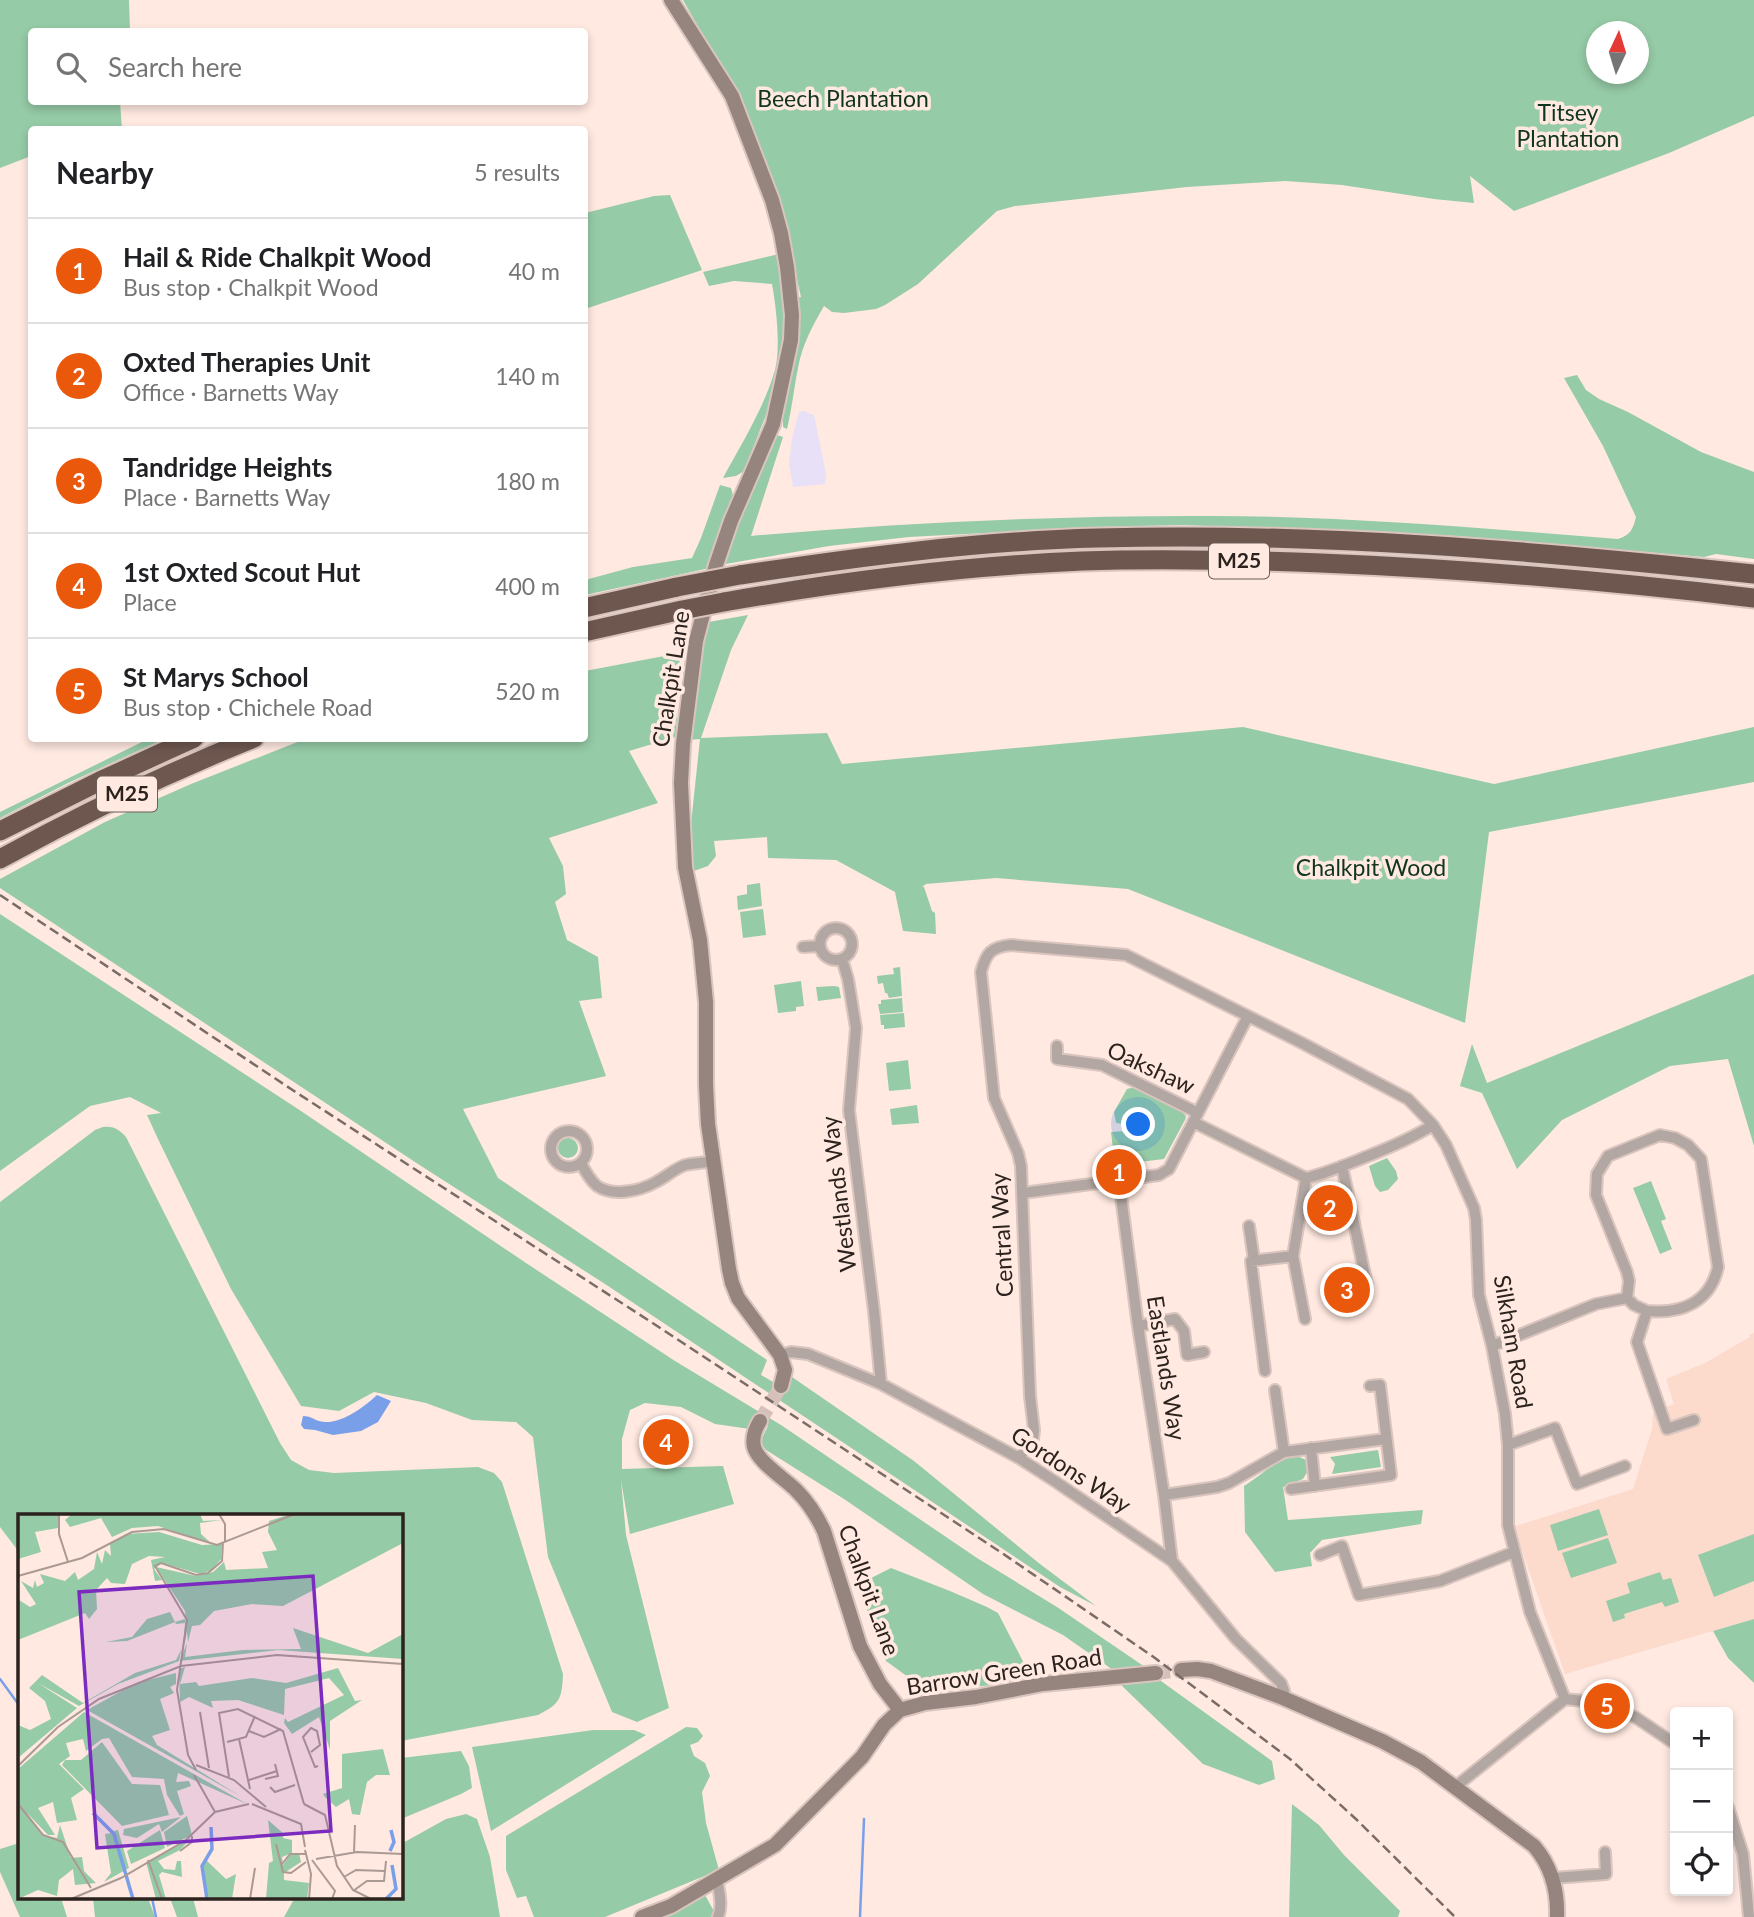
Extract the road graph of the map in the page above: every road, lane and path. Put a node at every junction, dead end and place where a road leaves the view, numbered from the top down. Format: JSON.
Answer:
{"nodes":[{"id":1,"x":671,"y":0,"type":"edge"},
{"id":2,"x":1754,"y":574,"type":"edge"},
{"id":3,"x":1754,"y":598,"type":"edge"},
{"id":4,"x":588,"y":607,"type":"edge"},
{"id":5,"x":588,"y":631,"type":"edge"},
{"id":6,"x":185,"y":742,"type":"edge"},
{"id":7,"x":245,"y":742,"type":"edge"},
{"id":8,"x":0,"y":831,"type":"edge"},
{"id":9,"x":2,"y":858,"type":"edge"},
{"id":10,"x":803,"y":947,"type":"dead end"},
{"id":11,"x":820,"y":947,"type":"junction"},
{"id":12,"x":842,"y":959,"type":"junction"},
{"id":13,"x":1248,"y":1016,"type":"junction"},
{"id":14,"x":1057,"y":1046,"type":"dead end"},
{"id":15,"x":1195,"y":1118,"type":"junction"},
{"id":16,"x":1433,"y":1125,"type":"junction"},
{"id":17,"x":713,"y":1161,"type":"junction"},
{"id":18,"x":581,"y":1163,"type":"dead end"},
{"id":19,"x":1342,"y":1166,"type":"junction"},
{"id":20,"x":1306,"y":1178,"type":"junction"},
{"id":21,"x":1119,"y":1181,"type":"junction"},
{"id":22,"x":1023,"y":1193,"type":"junction"},
{"id":23,"x":1249,"y":1226,"type":"dead end"},
{"id":24,"x":1293,"y":1256,"type":"junction"},
{"id":25,"x":1254,"y":1260,"type":"junction"},
{"id":26,"x":1367,"y":1285,"type":"dead end"},
{"id":27,"x":1627,"y":1298,"type":"junction"},
{"id":28,"x":1647,"y":1311,"type":"junction"},
{"id":29,"x":1305,"y":1319,"type":"dead end"},
{"id":30,"x":1138,"y":1326,"type":"junction"},
{"id":31,"x":1492,"y":1346,"type":"junction"},
{"id":32,"x":1204,"y":1352,"type":"dead end"},
{"id":33,"x":780,"y":1355,"type":"junction"},
{"id":34,"x":1265,"y":1371,"type":"dead end"},
{"id":35,"x":881,"y":1384,"type":"junction"},
{"id":36,"x":1370,"y":1386,"type":"dead end"},
{"id":37,"x":780,"y":1387,"type":"tunnel mouth"},
{"id":38,"x":1275,"y":1390,"type":"dead end"},
{"id":39,"x":1694,"y":1420,"type":"dead end"},
{"id":40,"x":760,"y":1421,"type":"tunnel mouth"},
{"id":41,"x":1386,"y":1439,"type":"junction"},
{"id":42,"x":1508,"y":1446,"type":"junction"},
{"id":43,"x":1311,"y":1448,"type":"junction"},
{"id":44,"x":1284,"y":1452,"type":"junction"},
{"id":45,"x":1019,"y":1458,"type":"junction"},
{"id":46,"x":1625,"y":1466,"type":"dead end"},
{"id":47,"x":1315,"y":1486,"type":"junction"},
{"id":48,"x":1291,"y":1489,"type":"dead end"},
{"id":49,"x":1164,"y":1495,"type":"junction"},
{"id":50,"x":1514,"y":1552,"type":"junction"},
{"id":51,"x":1320,"y":1555,"type":"dead end"},
{"id":52,"x":1171,"y":1561,"type":"junction"},
{"id":53,"x":1181,"y":1670,"type":"tunnel mouth"},
{"id":54,"x":1156,"y":1673,"type":"tunnel mouth"},
{"id":55,"x":1283,"y":1698,"type":"junction"},
{"id":56,"x":1565,"y":1699,"type":"junction"},
{"id":57,"x":900,"y":1710,"type":"junction"},
{"id":58,"x":1670,"y":1741,"type":"edge"},
{"id":59,"x":1455,"y":1787,"type":"junction"},
{"id":60,"x":1733,"y":1823,"type":"edge"},
{"id":61,"x":1605,"y":1852,"type":"dead end"},
{"id":62,"x":1554,"y":1878,"type":"junction"},
{"id":63,"x":717,"y":1879,"type":"junction"},
{"id":64,"x":642,"y":1917,"type":"edge"},
{"id":65,"x":718,"y":1917,"type":"edge"},
{"id":66,"x":1557,"y":1917,"type":"edge"},
{"id":67,"x":1749,"y":1917,"type":"edge"}],
"edges":[{"from":1,"to":17,"type":"street","name":"Chalkpit Lane"},
{"from":2,"to":4,"type":"highway","number":"M25","bridge":true},
{"from":3,"to":5,"type":"highway","number":"M25","bridge":true},
{"from":6,"to":8,"type":"highway","number":"M25"},
{"from":7,"to":9,"type":"highway","number":"M25"},
{"from":10,"to":11,"type":"street"},
{"from":11,"to":12,"type":"street"},
{"from":11,"to":12,"type":"street"},
{"from":12,"to":35,"type":"street","name":"Westlands Way"},
{"from":13,"to":15,"type":"street"},
{"from":13,"to":16,"type":"street","name":"Silkham Road"},
{"from":13,"to":22,"type":"street","name":"Central Way"},
{"from":14,"to":15,"type":"street","name":"Oakshaw"},
{"from":15,"to":20,"type":"street"},
{"from":15,"to":21,"type":"street"},
{"from":16,"to":19,"type":"street"},
{"from":16,"to":31,"type":"street","name":"Silkham Road"},
{"from":17,"to":18,"type":"street"},
{"from":17,"to":33,"type":"street","name":"Chalkpit Lane"},
{"from":19,"to":20,"type":"street"},
{"from":19,"to":26,"type":"street"},
{"from":20,"to":24,"type":"street"},
{"from":21,"to":22,"type":"street"},
{"from":21,"to":30,"type":"street","name":"Eastlands Way"},
{"from":22,"to":45,"type":"street","name":"Central Way"},
{"from":23,"to":25,"type":"street"},
{"from":24,"to":25,"type":"street"},
{"from":24,"to":29,"type":"street"},
{"from":25,"to":34,"type":"street"},
{"from":27,"to":28,"type":"street"},
{"from":27,"to":28,"type":"street"},
{"from":27,"to":31,"type":"street"},
{"from":28,"to":39,"type":"street"},
{"from":30,"to":32,"type":"street"},
{"from":30,"to":49,"type":"street","name":"Eastlands Way"},
{"from":31,"to":42,"type":"street","name":"Silkham Road"},
{"from":33,"to":35,"type":"street","name":"Gordons Way"},
{"from":33,"to":37,"type":"street"},
{"from":35,"to":45,"type":"street","name":"Gordons Way"},
{"from":36,"to":41,"type":"street"},
{"from":38,"to":44,"type":"street"},
{"from":40,"to":57,"type":"street","name":"Chalkpit Lane"},
{"from":41,"to":43,"type":"street"},
{"from":41,"to":47,"type":"street"},
{"from":42,"to":46,"type":"street"},
{"from":42,"to":50,"type":"street","name":"Silkham Road"},
{"from":43,"to":44,"type":"street"},
{"from":43,"to":47,"type":"street"},
{"from":44,"to":49,"type":"street"},
{"from":45,"to":52,"type":"street","name":"Gordons Way"},
{"from":47,"to":48,"type":"street"},
{"from":49,"to":52,"type":"street","name":"Eastlands Way"},
{"from":50,"to":51,"type":"street"},
{"from":50,"to":56,"type":"street","name":"Silkham Road"},
{"from":52,"to":55,"type":"street","name":"Gordons Way"},
{"from":53,"to":55,"type":"street"},
{"from":54,"to":57,"type":"street","name":"Barrow Green Road"},
{"from":55,"to":59,"type":"street"},
{"from":56,"to":58,"type":"street"},
{"from":56,"to":59,"type":"street"},
{"from":57,"to":63,"type":"street","name":"Barrow Green Road"},
{"from":59,"to":62,"type":"street"},
{"from":60,"to":67,"type":"street"},
{"from":61,"to":62,"type":"street"},
{"from":62,"to":66,"type":"street"},
{"from":63,"to":64,"type":"street","name":"Barrow Green Road"},
{"from":63,"to":65,"type":"street"}]}
